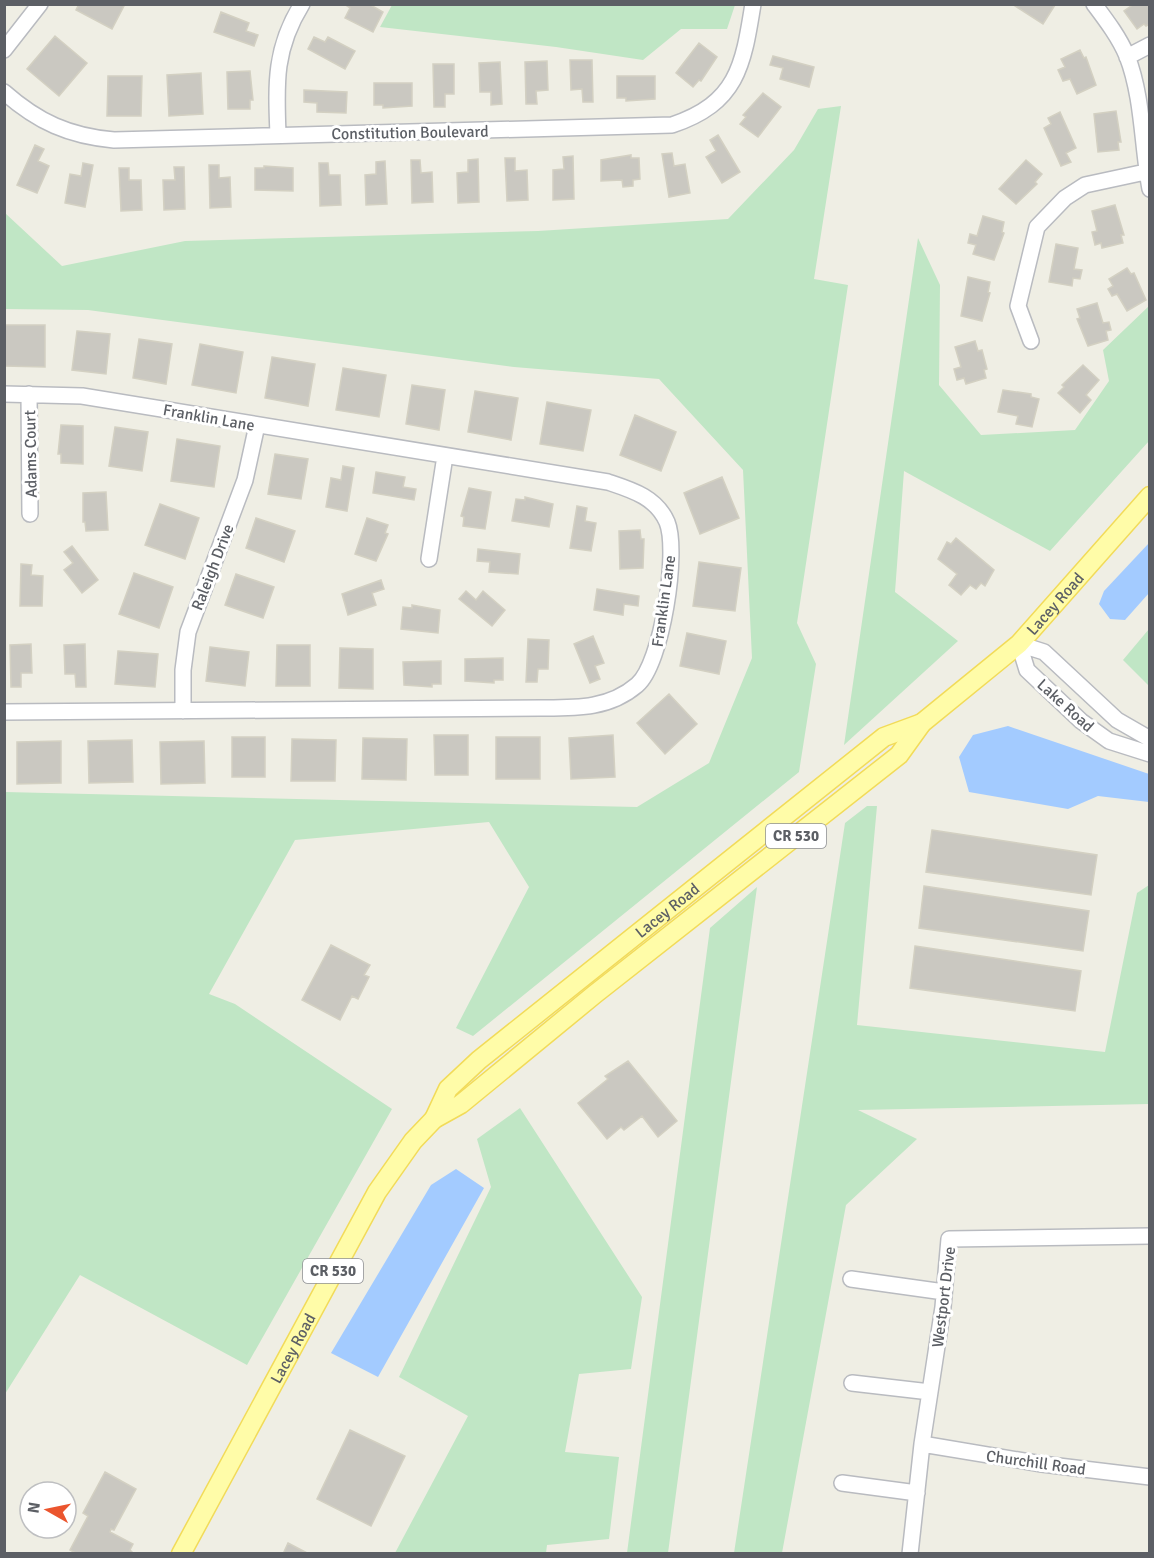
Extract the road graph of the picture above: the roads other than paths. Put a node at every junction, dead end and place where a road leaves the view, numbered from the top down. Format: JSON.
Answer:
{"nodes":[{"id":1,"x":40,"y":4,"type":"edge"},
{"id":2,"x":302,"y":4,"type":"edge"},
{"id":3,"x":753,"y":4,"type":"edge"},
{"id":4,"x":1094,"y":4,"type":"edge"},
{"id":5,"x":1149,"y":45,"type":"edge"},
{"id":6,"x":4,"y":50,"type":"edge"},
{"id":7,"x":1127,"y":57,"type":"junction"},
{"id":8,"x":4,"y":92,"type":"edge"},
{"id":9,"x":278,"y":135,"type":"junction"},
{"id":10,"x":1148,"y":171,"type":"edge"},
{"id":11,"x":1149,"y":189,"type":"edge"},
{"id":12,"x":1031,"y":341,"type":"dead end"},
{"id":13,"x":4,"y":394,"type":"edge"},
{"id":14,"x":29,"y":394,"type":"junction"},
{"id":15,"x":257,"y":425,"type":"junction"},
{"id":16,"x":445,"y":456,"type":"junction"},
{"id":17,"x":1149,"y":496,"type":"edge"},
{"id":18,"x":30,"y":514,"type":"dead end"},
{"id":19,"x":429,"y":558,"type":"dead end"},
{"id":20,"x":1019,"y":644,"type":"junction"},
{"id":21,"x":183,"y":711,"type":"junction"},
{"id":22,"x":4,"y":712,"type":"edge"},
{"id":23,"x":922,"y":723,"type":"junction"},
{"id":24,"x":1149,"y":739,"type":"edge"},
{"id":25,"x":1149,"y":754,"type":"edge"},
{"id":26,"x":649,"y":926,"type":"junction"},
{"id":27,"x":662,"y":942,"type":"junction"},
{"id":28,"x":582,"y":980,"type":"junction"},
{"id":29,"x":595,"y":994,"type":"junction"},
{"id":30,"x":434,"y":1119,"type":"junction"},
{"id":31,"x":1149,"y":1236,"type":"edge"},
{"id":32,"x":851,"y":1279,"type":"dead end"},
{"id":33,"x":944,"y":1292,"type":"junction"},
{"id":34,"x":852,"y":1383,"type":"dead end"},
{"id":35,"x":930,"y":1392,"type":"junction"},
{"id":36,"x":922,"y":1444,"type":"junction"},
{"id":37,"x":1149,"y":1477,"type":"edge"},
{"id":38,"x":842,"y":1483,"type":"dead end"},
{"id":39,"x":917,"y":1493,"type":"junction"},
{"id":40,"x":181,"y":1554,"type":"edge"},
{"id":41,"x":910,"y":1554,"type":"edge"}],
"edges":[{"from":1,"to":6,"type":"street"},
{"from":2,"to":9,"type":"street"},
{"from":3,"to":9,"type":"street","name":"Constitution Boulevard"},
{"from":4,"to":7,"type":"street"},
{"from":5,"to":7,"type":"street"},
{"from":7,"to":10,"type":"street"},
{"from":8,"to":9,"type":"street","name":"Constitution Boulevard"},
{"from":10,"to":11,"type":"street"},
{"from":10,"to":12,"type":"street"},
{"from":13,"to":14,"type":"street","name":"Franklin Lane"},
{"from":14,"to":15,"type":"street","name":"Franklin Lane"},
{"from":14,"to":18,"type":"street","name":"Adams Court"},
{"from":15,"to":16,"type":"street","name":"Franklin Lane"},
{"from":15,"to":21,"type":"street","name":"Raleigh Drive"},
{"from":16,"to":19,"type":"street"},
{"from":16,"to":21,"type":"street","name":"Franklin Lane"},
{"from":17,"to":20,"type":"main road","name":"Lacey Road","number":"CR 530"},
{"from":20,"to":23,"type":"main road","name":"Lacey Road","number":"CR 530"},
{"from":20,"to":24,"type":"street","name":"Lake Road"},
{"from":20,"to":25,"type":"street","name":"Lake Road"},
{"from":21,"to":22,"type":"street","name":"Franklin Lane"},
{"from":23,"to":26,"type":"main road","name":"Lacey Road","number":"CR 530"},
{"from":23,"to":27,"type":"main road","name":"Lacey Road","number":"CR 530"},
{"from":26,"to":27,"type":"main road"},
{"from":26,"to":28,"type":"main road","name":"Lacey Road","number":"CR 530"},
{"from":27,"to":29,"type":"main road","name":"Lacey Road","number":"CR 530"},
{"from":28,"to":29,"type":"main road"},
{"from":28,"to":30,"type":"main road","name":"Lacey Road","number":"CR 530"},
{"from":29,"to":30,"type":"main road","name":"Lacey Road","number":"CR 530"},
{"from":30,"to":40,"type":"main road","name":"Lacey Road","number":"CR 530"},
{"from":31,"to":33,"type":"street","name":"Westport Drive"},
{"from":32,"to":33,"type":"street"},
{"from":33,"to":35,"type":"street","name":"Westport Drive"},
{"from":34,"to":35,"type":"street"},
{"from":35,"to":36,"type":"street","name":"Westport Drive"},
{"from":36,"to":37,"type":"street","name":"Churchill Road"},
{"from":36,"to":39,"type":"street","name":"Westport Drive"},
{"from":38,"to":39,"type":"street"},
{"from":39,"to":41,"type":"street","name":"Westport Drive"}]}
